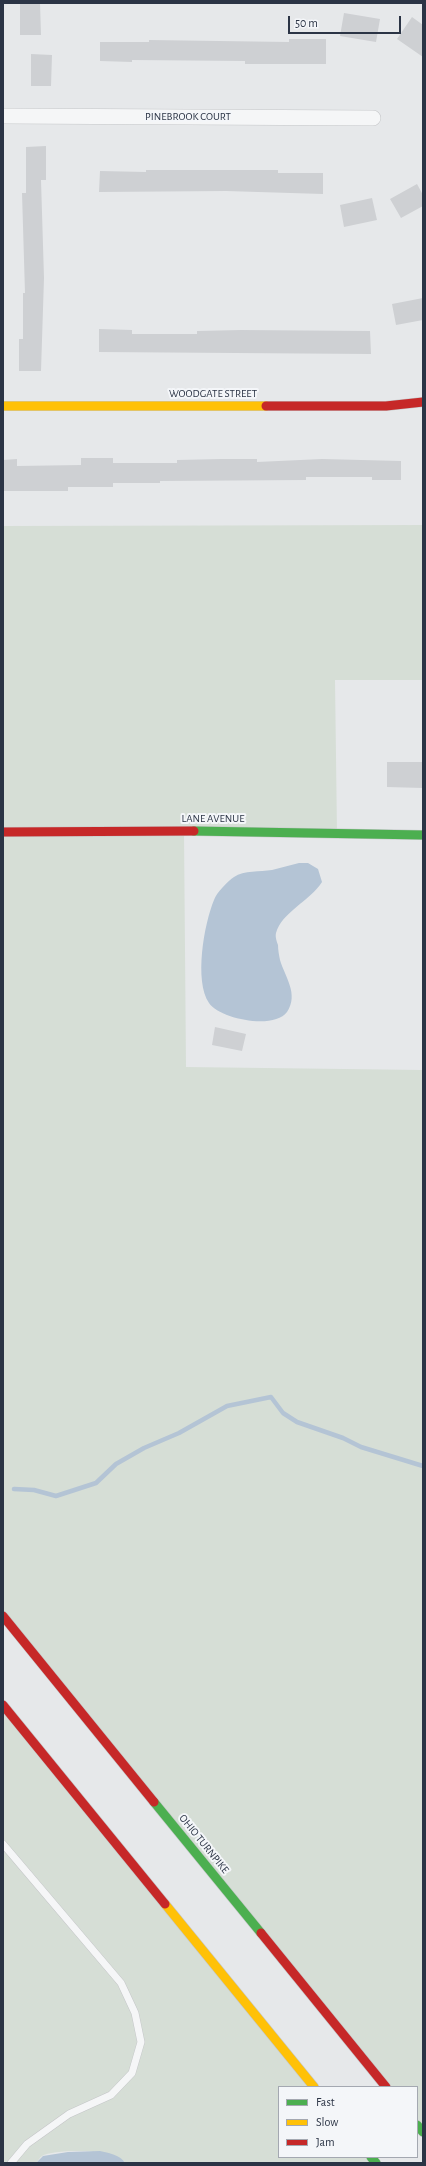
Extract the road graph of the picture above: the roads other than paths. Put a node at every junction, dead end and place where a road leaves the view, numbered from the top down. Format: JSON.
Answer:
{"nodes":[{"id":1,"x":3,"y":116,"type":"edge"},
{"id":2,"x":373,"y":118,"type":"dead end"},
{"id":3,"x":423,"y":402,"type":"edge"},
{"id":4,"x":3,"y":406,"type":"edge"},
{"id":5,"x":3,"y":832,"type":"edge"},
{"id":6,"x":423,"y":835,"type":"edge"},
{"id":7,"x":3,"y":1616,"type":"edge"},
{"id":8,"x":3,"y":1705,"type":"edge"},
{"id":9,"x":3,"y":1844,"type":"edge"},
{"id":10,"x":313,"y":2086,"type":"edge"},
{"id":11,"x":385,"y":2086,"type":"edge"},
{"id":12,"x":11,"y":2163,"type":"edge"}],
"edges":[{"from":1,"to":2,"type":"street","name":"PINEBROOK COURT"},
{"from":3,"to":4,"type":"main road","name":"WOODGATE STREET"},
{"from":5,"to":6,"type":"main road","name":"LANE AVENUE"},
{"from":7,"to":11,"type":"main road","name":"OHIO TURNPIKE"},
{"from":8,"to":10,"type":"main road"},
{"from":9,"to":12,"type":"lane"}]}
